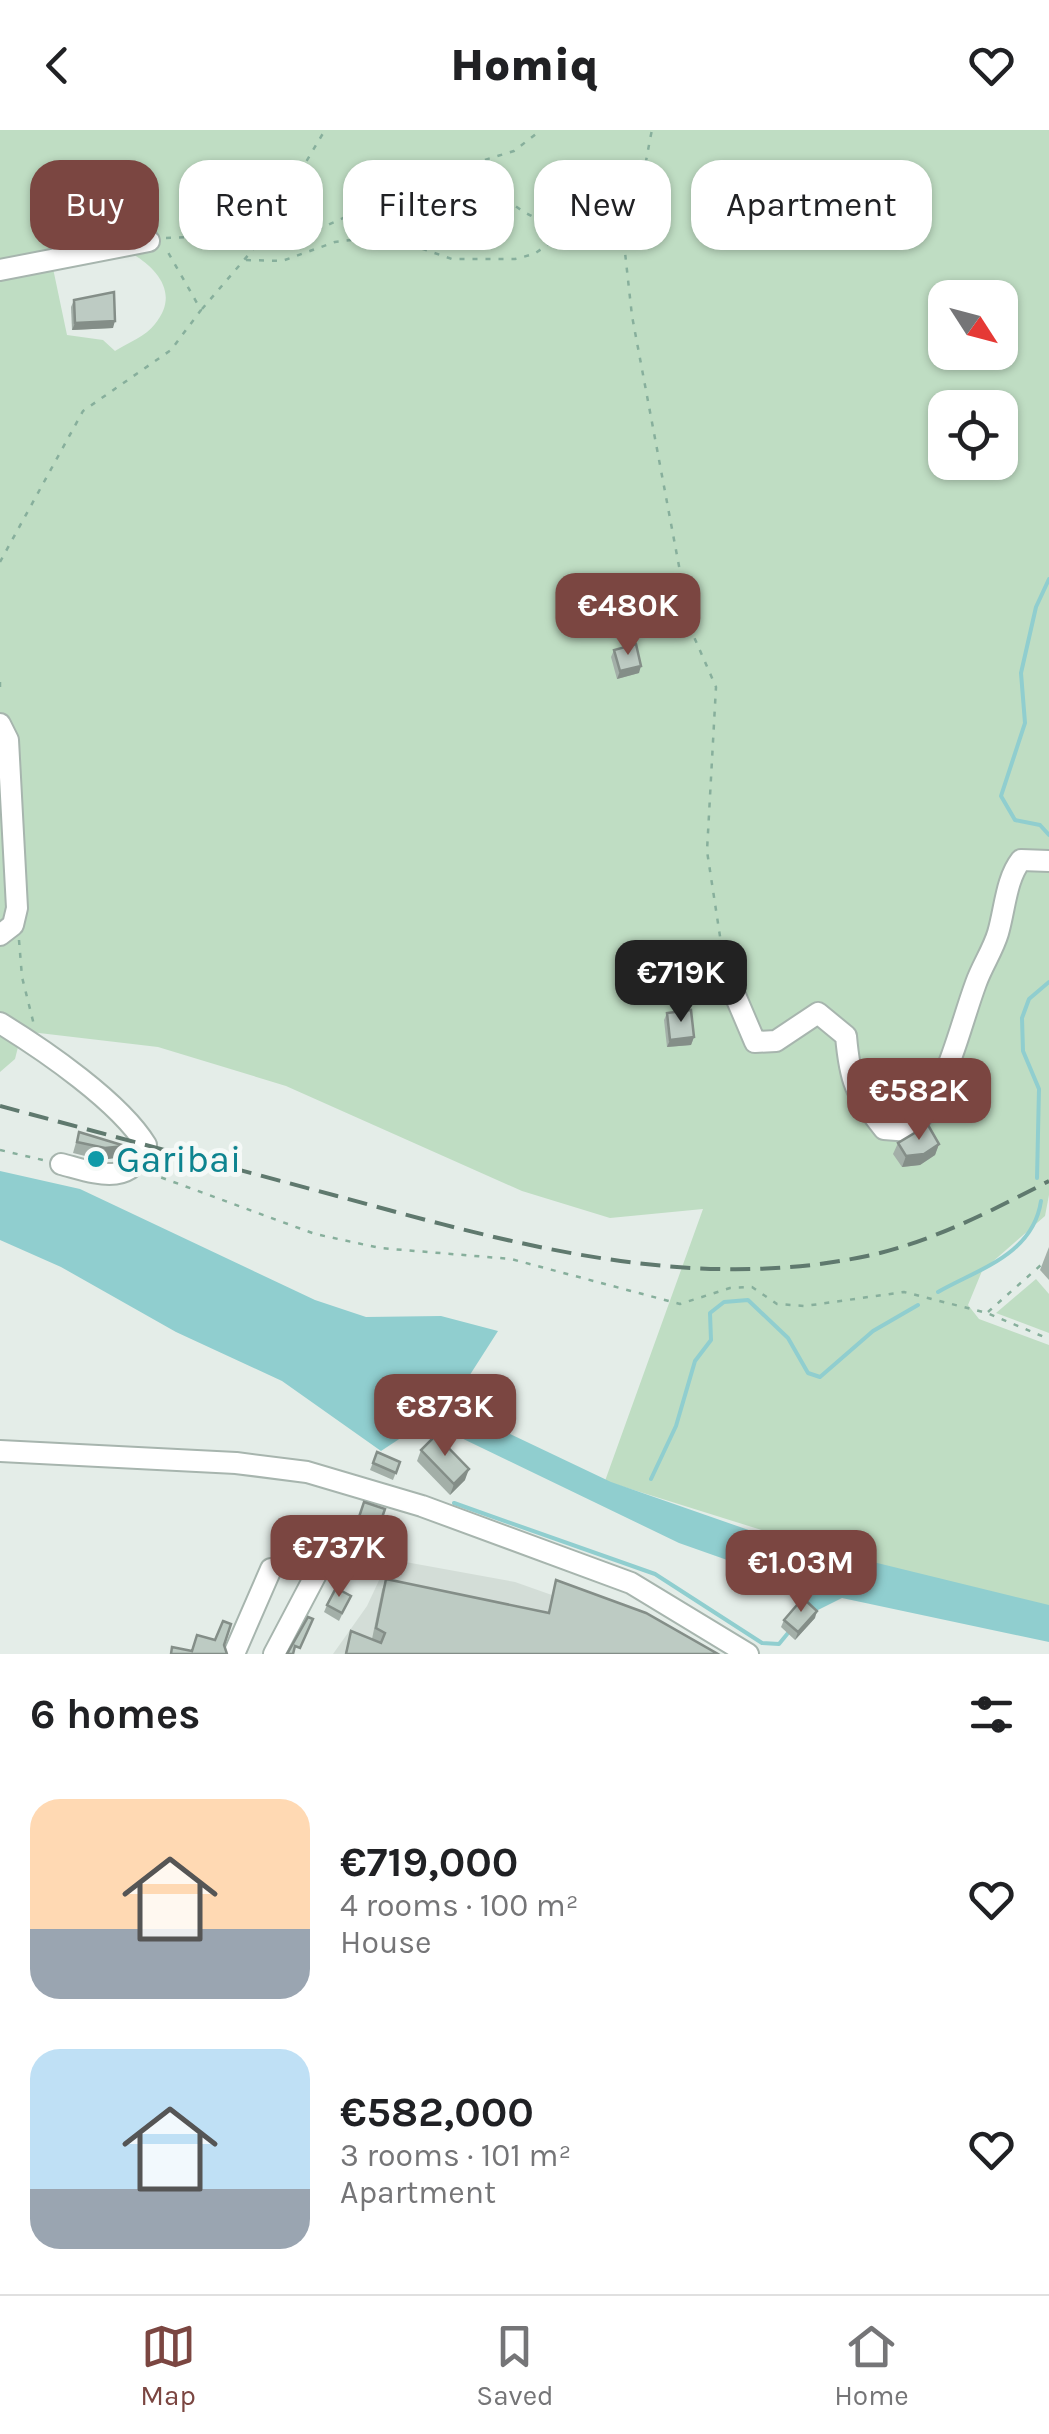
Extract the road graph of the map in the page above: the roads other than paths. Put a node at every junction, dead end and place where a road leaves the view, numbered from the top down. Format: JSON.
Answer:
{"nodes":[{"id":1,"x":103,"y":250,"type":"edge"},
{"id":2,"x":0,"y":270,"type":"edge"},
{"id":3,"x":0,"y":724,"type":"edge"},
{"id":4,"x":1049,"y":862,"type":"edge"},
{"id":5,"x":9,"y":932,"type":"edge"},
{"id":6,"x":726,"y":974,"type":"road end"},
{"id":7,"x":0,"y":1023,"type":"edge"},
{"id":8,"x":61,"y":1164,"type":"road end"},
{"id":9,"x":0,"y":1451,"type":"edge"},
{"id":10,"x":332,"y":1544,"type":"dead end"},
{"id":11,"x":271,"y":1569,"type":"dead end"},
{"id":12,"x":234,"y":1654,"type":"edge"},
{"id":13,"x":274,"y":1654,"type":"edge"},
{"id":14,"x":748,"y":1654,"type":"edge"}],
"edges":[{"from":1,"to":2,"type":"street"},
{"from":3,"to":5,"type":"street"},
{"from":4,"to":6,"type":"street"},
{"from":7,"to":8,"type":"street"},
{"from":9,"to":14,"type":"street"},
{"from":10,"to":13,"type":"street"},
{"from":11,"to":12,"type":"street"}]}
